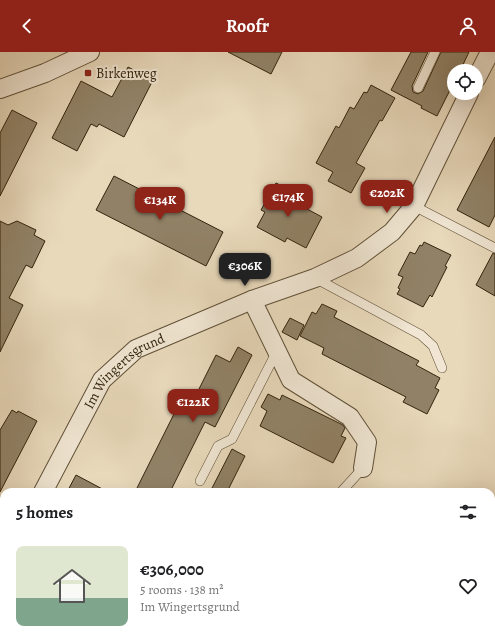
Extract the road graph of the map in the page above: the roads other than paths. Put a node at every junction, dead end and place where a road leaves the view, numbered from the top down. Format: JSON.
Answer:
{"nodes":[{"id":1,"x":90,"y":52,"type":"edge"},
{"id":2,"x":435,"y":52,"type":"edge"},
{"id":3,"x":490,"y":52,"type":"edge"},
{"id":4,"x":483,"y":66,"type":"edge"},
{"id":5,"x":418,"y":88,"type":"dead end"},
{"id":6,"x":0,"y":89,"type":"edge"},
{"id":7,"x":466,"y":100,"type":"edge"},
{"id":8,"x":414,"y":206,"type":"junction"},
{"id":9,"x":495,"y":248,"type":"edge"},
{"id":10,"x":315,"y":278,"type":"junction"},
{"id":11,"x":252,"y":300,"type":"junction"},
{"id":12,"x":278,"y":350,"type":"junction"},
{"id":13,"x":442,"y":368,"type":"dead end"},
{"id":14,"x":363,"y":468,"type":"joint"},
{"id":15,"x":200,"y":481,"type":"dead end"},
{"id":16,"x":45,"y":488,"type":"edge"},
{"id":17,"x":345,"y":488,"type":"edge"}],
"edges":[{"from":1,"to":6,"type":"street"},
{"from":2,"to":5,"type":"lane"},
{"from":3,"to":4,"type":"street"},
{"from":7,"to":8,"type":"street","name":"Im Wingertsgrund"},
{"from":8,"to":9,"type":"lane"},
{"from":8,"to":10,"type":"street","name":"Im Wingertsgrund"},
{"from":10,"to":11,"type":"street","name":"Im Wingertsgrund"},
{"from":10,"to":13,"type":"lane"},
{"from":11,"to":12,"type":"street"},
{"from":11,"to":16,"type":"street","name":"Im Wingertsgrund"},
{"from":12,"to":14,"type":"street"},
{"from":12,"to":15,"type":"lane"},
{"from":14,"to":17,"type":"lane"}]}
